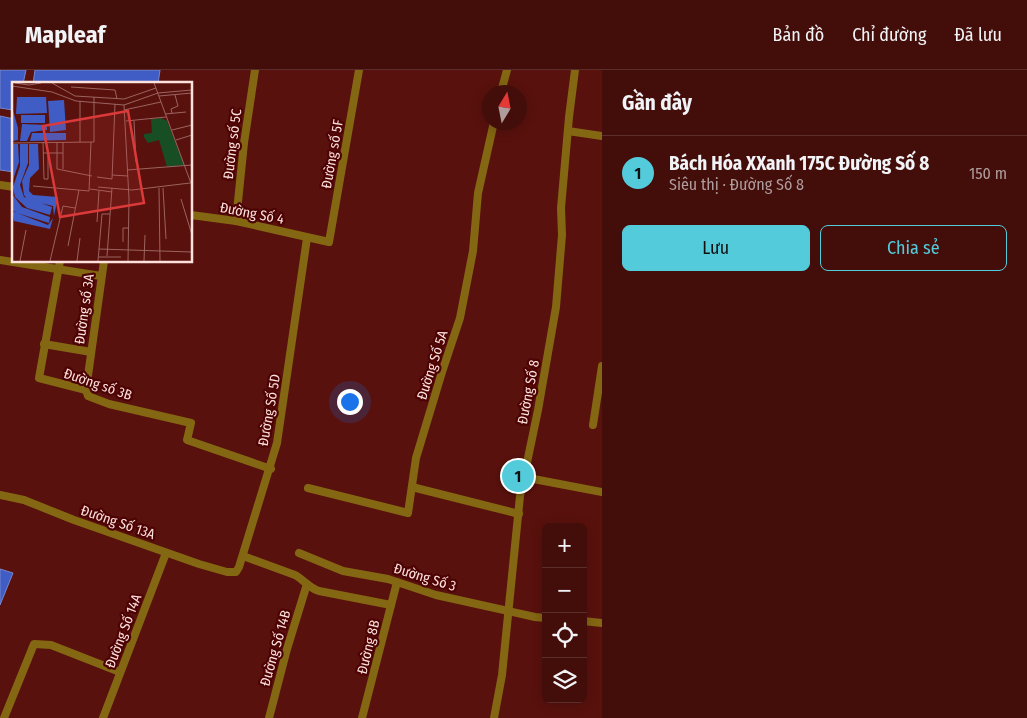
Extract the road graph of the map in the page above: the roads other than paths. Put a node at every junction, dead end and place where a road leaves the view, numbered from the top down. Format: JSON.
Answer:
{"nodes":[{"id":1,"x":255,"y":70,"type":"edge"},
{"id":2,"x":359,"y":70,"type":"edge"},
{"id":3,"x":507,"y":70,"type":"edge"},
{"id":4,"x":575,"y":70,"type":"edge"},
{"id":5,"x":503,"y":85,"type":"edge"},
{"id":6,"x":492,"y":130,"type":"edge"},
{"id":7,"x":568,"y":131,"type":"junction"},
{"id":8,"x":602,"y":136,"type":"edge"},
{"id":9,"x":192,"y":215,"type":"edge"},
{"id":10,"x":236,"y":221,"type":"junction"},
{"id":11,"x":308,"y":238,"type":"junction"},
{"id":12,"x":20,"y":262,"type":"edge"},
{"id":13,"x":104,"y":262,"type":"edge"},
{"id":14,"x":59,"y":266,"type":"edge"},
{"id":15,"x":101,"y":276,"type":"junction"},
{"id":16,"x":44,"y":344,"type":"junction"},
{"id":17,"x":91,"y":352,"type":"junction"},
{"id":18,"x":602,"y":366,"type":"edge"},
{"id":19,"x":86,"y":390,"type":"junction"},
{"id":20,"x":593,"y":425,"type":"dead end"},
{"id":21,"x":271,"y":469,"type":"junction"},
{"id":22,"x":523,"y":477,"type":"junction"},
{"id":23,"x":412,"y":486,"type":"junction"},
{"id":24,"x":308,"y":488,"type":"dead end"},
{"id":25,"x":602,"y":492,"type":"edge"},
{"id":26,"x":0,"y":495,"type":"edge"},
{"id":27,"x":519,"y":514,"type":"junction"},
{"id":28,"x":166,"y":553,"type":"junction"},
{"id":29,"x":299,"y":553,"type":"dead end"},
{"id":30,"x":243,"y":556,"type":"junction"},
{"id":31,"x":227,"y":572,"type":"joint"},
{"id":32,"x":397,"y":582,"type":"junction"},
{"id":33,"x":306,"y":584,"type":"junction"},
{"id":34,"x":391,"y":606,"type":"junction"},
{"id":35,"x":508,"y":611,"type":"junction"},
{"id":36,"x":542,"y":617,"type":"edge"},
{"id":37,"x":587,"y":621,"type":"edge"},
{"id":38,"x":602,"y":623,"type":"edge"},
{"id":39,"x":120,"y":672,"type":"junction"},
{"id":40,"x":4,"y":718,"type":"edge"},
{"id":41,"x":103,"y":718,"type":"edge"},
{"id":42,"x":269,"y":718,"type":"edge"},
{"id":43,"x":362,"y":718,"type":"edge"},
{"id":44,"x":494,"y":718,"type":"edge"}],
"edges":[{"from":1,"to":10,"type":"street","name":"Đường số 5C"},
{"from":2,"to":11,"type":"street","name":"Đường số 5F"},
{"from":3,"to":5,"type":"street"},
{"from":4,"to":7,"type":"street","name":"Đường Số 8"},
{"from":6,"to":23,"type":"street","name":"Đường Số 5A"},
{"from":7,"to":8,"type":"street"},
{"from":7,"to":22,"type":"street","name":"Đường Số 8"},
{"from":9,"to":10,"type":"street","name":"Đường Số 4"},
{"from":10,"to":11,"type":"street","name":"Đường Số 4"},
{"from":11,"to":21,"type":"street","name":"Đường Số 5D"},
{"from":12,"to":14,"type":"street"},
{"from":13,"to":15,"type":"street","name":"Đường số 3A"},
{"from":14,"to":15,"type":"street"},
{"from":14,"to":16,"type":"street","name":"Đường số 3B"},
{"from":15,"to":17,"type":"street","name":"Đường số 3A"},
{"from":16,"to":17,"type":"street"},
{"from":16,"to":19,"type":"street","name":"Đường số 3B"},
{"from":17,"to":19,"type":"street","name":"Đường số 3A"},
{"from":18,"to":20,"type":"street"},
{"from":19,"to":21,"type":"street","name":"Đường số 3B"},
{"from":21,"to":30,"type":"street","name":"Đường Số 5D"},
{"from":22,"to":25,"type":"street"},
{"from":22,"to":27,"type":"street","name":"Đường Số 8"},
{"from":23,"to":24,"type":"street","name":"Đường Số 5A"},
{"from":23,"to":27,"type":"street"},
{"from":26,"to":28,"type":"street","name":"Đường Số 13A"},
{"from":27,"to":35,"type":"street","name":"Đường Số 8"},
{"from":28,"to":31,"type":"street","name":"Đường Số 13A"},
{"from":28,"to":39,"type":"street","name":"Đường Số 14A"},
{"from":29,"to":32,"type":"street","name":"Đường Số 3"},
{"from":30,"to":31,"type":"street","name":"Đường Số 5D"},
{"from":30,"to":33,"type":"street"},
{"from":32,"to":34,"type":"street","name":"Đường 8B"},
{"from":32,"to":35,"type":"street","name":"Đường Số 3"},
{"from":33,"to":34,"type":"street"},
{"from":33,"to":42,"type":"street","name":"Đường Số 14B"},
{"from":34,"to":43,"type":"street","name":"Đường 8B"},
{"from":35,"to":36,"type":"street","name":"Đường Số 3"},
{"from":35,"to":44,"type":"street","name":"Đường Số 8"},
{"from":37,"to":38,"type":"street"},
{"from":39,"to":40,"type":"street"},
{"from":39,"to":41,"type":"street","name":"Đường Số 14A"}]}
